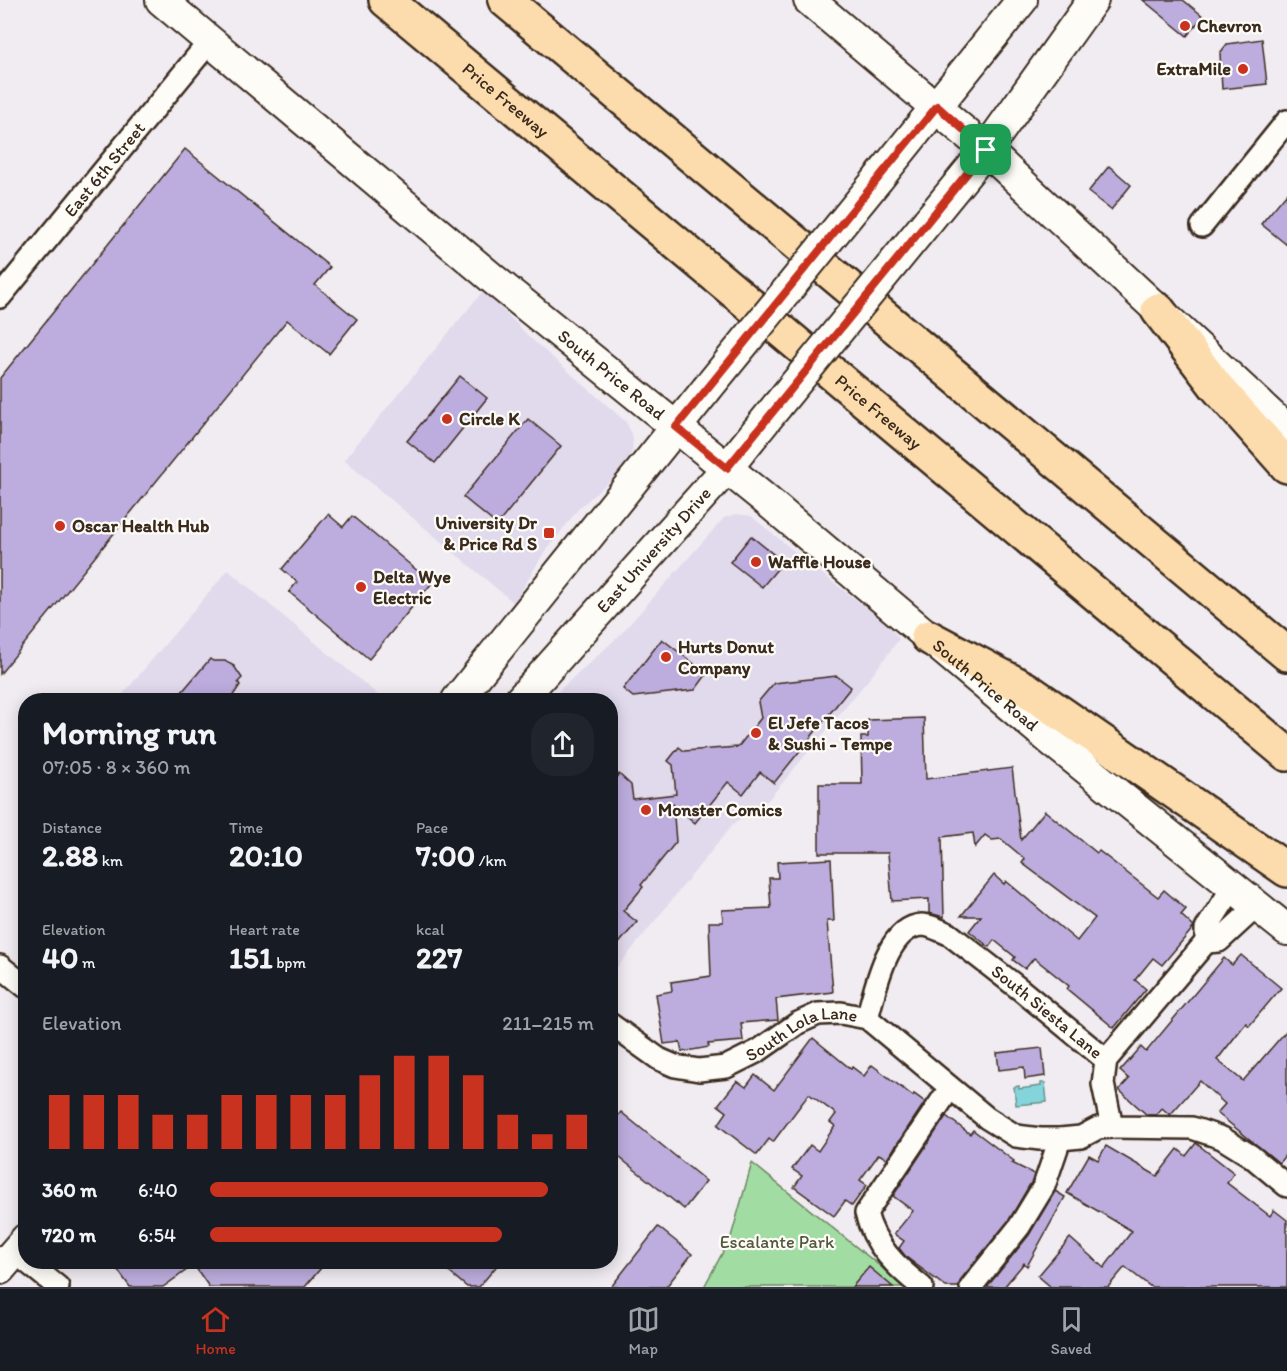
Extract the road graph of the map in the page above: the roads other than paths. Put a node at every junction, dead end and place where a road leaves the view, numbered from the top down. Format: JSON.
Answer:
{"nodes":[{"id":1,"x":161,"y":0,"type":"edge"},
{"id":2,"x":386,"y":0,"type":"edge"},
{"id":3,"x":506,"y":0,"type":"edge"},
{"id":4,"x":809,"y":0,"type":"edge"},
{"id":5,"x":1022,"y":0,"type":"edge"},
{"id":6,"x":1093,"y":0,"type":"edge"},
{"id":7,"x":210,"y":41,"type":"junction"},
{"id":8,"x":937,"y":106,"type":"junction"},
{"id":9,"x":1287,"y":122,"type":"edge"},
{"id":10,"x":986,"y":150,"type":"junction"},
{"id":11,"x":1202,"y":226,"type":"dead end"},
{"id":12,"x":0,"y":297,"type":"edge"},
{"id":13,"x":1158,"y":310,"type":"junction"},
{"id":14,"x":676,"y":427,"type":"junction"},
{"id":15,"x":1287,"y":430,"type":"edge"},
{"id":16,"x":1287,"y":466,"type":"edge"},
{"id":17,"x":727,"y":468,"type":"junction"},
{"id":18,"x":528,"y":611,"type":"junction"},
{"id":19,"x":928,"y":637,"type":"junction"},
{"id":20,"x":1287,"y":654,"type":"edge"},
{"id":21,"x":463,"y":693,"type":"edge"},
{"id":22,"x":484,"y":693,"type":"edge"},
{"id":23,"x":526,"y":693,"type":"edge"},
{"id":24,"x":1287,"y":754,"type":"edge"},
{"id":25,"x":1287,"y":870,"type":"edge"},
{"id":26,"x":1233,"y":887,"type":"junction"},
{"id":27,"x":1257,"y":906,"type":"junction"},
{"id":28,"x":1287,"y":930,"type":"edge"},
{"id":29,"x":1206,"y":942,"type":"junction"},
{"id":30,"x":0,"y":966,"type":"edge"},
{"id":31,"x":18,"y":981,"type":"edge"},
{"id":32,"x":867,"y":1018,"type":"junction"},
{"id":33,"x":618,"y":1030,"type":"edge"},
{"id":34,"x":1106,"y":1060,"type":"junction"},
{"id":35,"x":950,"y":1088,"type":"junction"},
{"id":36,"x":1112,"y":1127,"type":"junction"},
{"id":37,"x":1060,"y":1139,"type":"junction"},
{"id":38,"x":1287,"y":1186,"type":"edge"},
{"id":39,"x":35,"y":1269,"type":"edge"},
{"id":40,"x":58,"y":1287,"type":"edge"},
{"id":41,"x":922,"y":1287,"type":"edge"},
{"id":42,"x":971,"y":1287,"type":"edge"}],
"edges":[{"from":1,"to":7,"type":"main road","name":"South Price Road"},
{"from":2,"to":24,"type":"highway","name":"Price Freeway"},
{"from":3,"to":20,"type":"highway"},
{"from":4,"to":8,"type":"main road"},
{"from":5,"to":8,"type":"main road"},
{"from":6,"to":10,"type":"main road","name":"East University Drive"},
{"from":7,"to":12,"type":"street","name":"East 6th Street"},
{"from":7,"to":14,"type":"main road","name":"South Price Road"},
{"from":8,"to":10,"type":"main road"},
{"from":8,"to":14,"type":"main road","bridge":true},
{"from":9,"to":11,"type":"street"},
{"from":10,"to":13,"type":"main road"},
{"from":10,"to":17,"type":"main road","name":"East University Drive","bridge":true},
{"from":13,"to":15,"type":"main road"},
{"from":13,"to":16,"type":"highway"},
{"from":14,"to":17,"type":"main road","name":"South Price Road"},
{"from":14,"to":18,"type":"main road"},
{"from":17,"to":19,"type":"main road","name":"South Price Road"},
{"from":17,"to":23,"type":"main road","name":"East University Drive"},
{"from":18,"to":21,"type":"main road"},
{"from":18,"to":22,"type":"main road"},
{"from":19,"to":25,"type":"highway"},
{"from":19,"to":26,"type":"main road","name":"South Price Road"},
{"from":26,"to":27,"type":"main road","name":"South Price Road"},
{"from":26,"to":29,"type":"street"},
{"from":27,"to":28,"type":"main road","name":"South Price Road"},
{"from":27,"to":29,"type":"street"},
{"from":29,"to":34,"type":"street"},
{"from":30,"to":31,"type":"street"},
{"from":32,"to":33,"type":"street","name":"South Lola Lane"},
{"from":32,"to":34,"type":"street","name":"South Siesta Lane"},
{"from":32,"to":35,"type":"street","name":"South Lola Lane"},
{"from":34,"to":36,"type":"street","name":"South Siesta Lane"},
{"from":35,"to":37,"type":"street","name":"South Lola Lane"},
{"from":35,"to":41,"type":"street"},
{"from":36,"to":37,"type":"street","name":"South Lola Lane"},
{"from":36,"to":38,"type":"street"},
{"from":37,"to":42,"type":"street"},
{"from":39,"to":40,"type":"street"}]}
